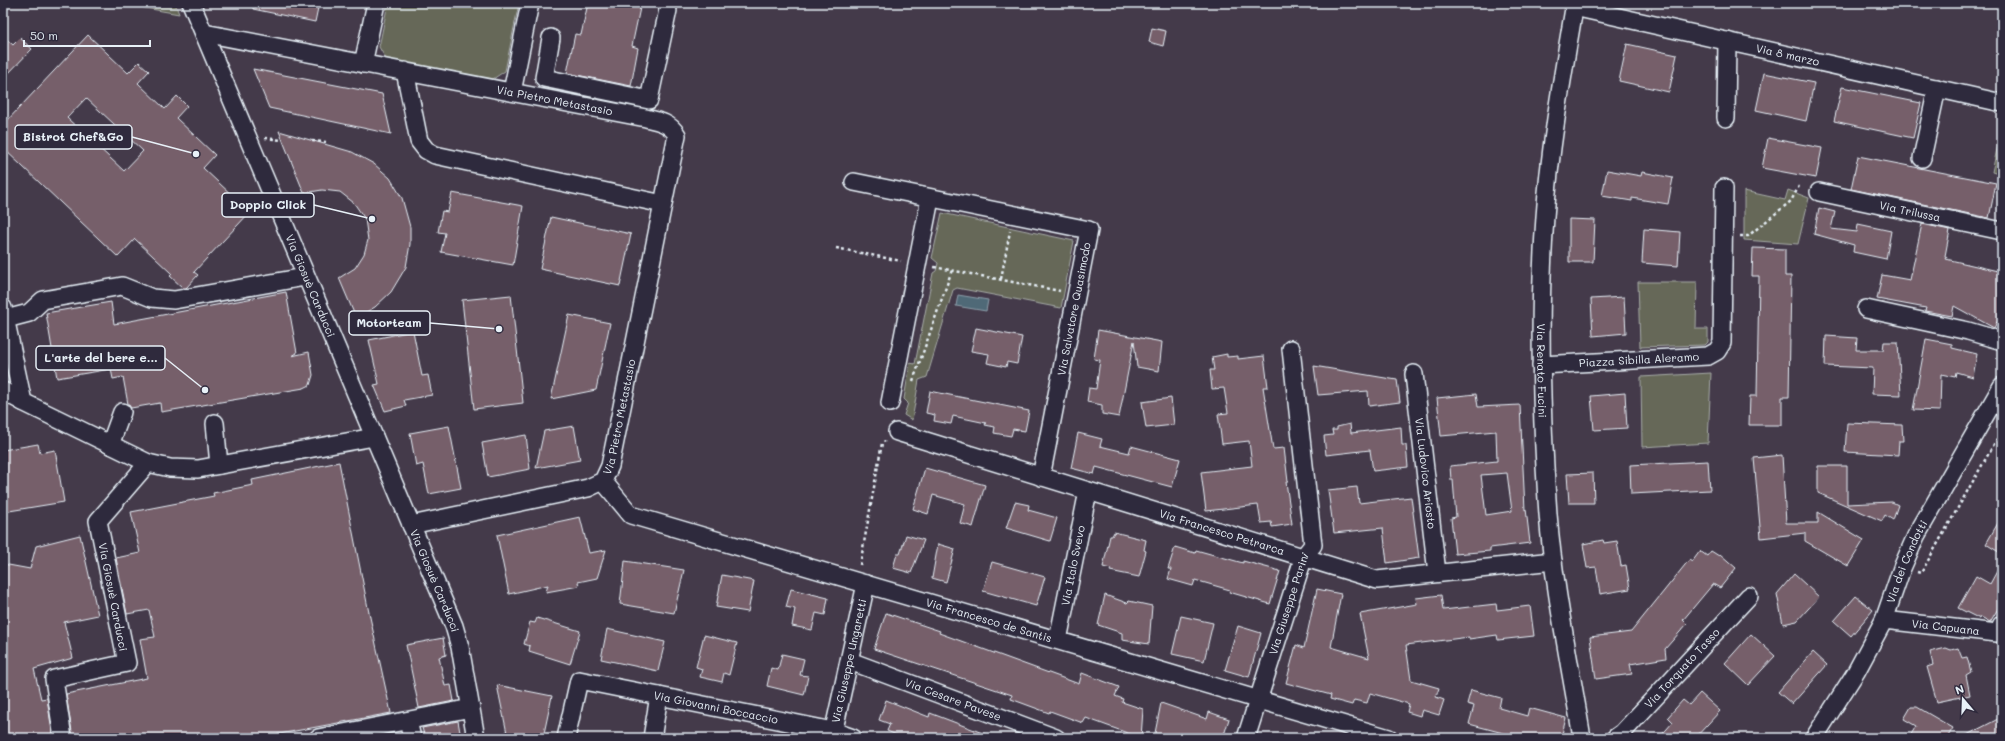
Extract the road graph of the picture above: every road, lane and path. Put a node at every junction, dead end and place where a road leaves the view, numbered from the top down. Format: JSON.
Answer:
{"nodes":[{"id":1,"x":191,"y":3,"type":"edge"},
{"id":2,"x":376,"y":3,"type":"edge"},
{"id":3,"x":530,"y":3,"type":"edge"},
{"id":4,"x":1574,"y":5,"type":"edge"},
{"id":5,"x":668,"y":10,"type":"dead end"},
{"id":6,"x":204,"y":33,"type":"junction"},
{"id":7,"x":551,"y":38,"type":"dead end"},
{"id":8,"x":1727,"y":41,"type":"junction"},
{"id":9,"x":363,"y":64,"type":"junction"},
{"id":10,"x":405,"y":71,"type":"junction"},
{"id":11,"x":1937,"y":88,"type":"junction"},
{"id":12,"x":512,"y":92,"type":"junction"},
{"id":13,"x":649,"y":100,"type":"junction"},
{"id":14,"x":2002,"y":103,"type":"edge"},
{"id":15,"x":645,"y":118,"type":"junction"},
{"id":16,"x":1726,"y":118,"type":"dead end"},
{"id":17,"x":312,"y":141,"type":"dead end"},
{"id":18,"x":326,"y":142,"type":"dead end"},
{"id":19,"x":1922,"y":158,"type":"dead end"},
{"id":20,"x":854,"y":182,"type":"dead end"},
{"id":21,"x":1799,"y":186,"type":"dead end"},
{"id":22,"x":1724,"y":188,"type":"dead end"},
{"id":23,"x":1819,"y":192,"type":"dead end"},
{"id":24,"x":930,"y":199,"type":"junction"},
{"id":25,"x":663,"y":204,"type":"junction"},
{"id":26,"x":1013,"y":215,"type":"junction"},
{"id":27,"x":2002,"y":231,"type":"edge"},
{"id":28,"x":1724,"y":234,"type":"junction"},
{"id":29,"x":836,"y":248,"type":"dead end"},
{"id":30,"x":918,"y":264,"type":"junction"},
{"id":31,"x":952,"y":270,"type":"junction"},
{"id":32,"x":305,"y":277,"type":"junction"},
{"id":33,"x":1001,"y":279,"type":"junction"},
{"id":34,"x":1077,"y":294,"type":"junction"},
{"id":35,"x":1866,"y":309,"type":"dead end"},
{"id":36,"x":4,"y":314,"type":"edge"},
{"id":37,"x":2002,"y":341,"type":"edge"},
{"id":38,"x":1291,"y":349,"type":"dead end"},
{"id":39,"x":1540,"y":366,"type":"junction"},
{"id":40,"x":1414,"y":374,"type":"dead end"},
{"id":41,"x":2002,"y":386,"type":"edge"},
{"id":42,"x":910,"y":388,"type":"dead end"},
{"id":43,"x":3,"y":391,"type":"edge"},
{"id":44,"x":24,"y":402,"type":"junction"},
{"id":45,"x":890,"y":403,"type":"dead end"},
{"id":46,"x":122,"y":412,"type":"dead end"},
{"id":47,"x":215,"y":423,"type":"dead end"},
{"id":48,"x":2002,"y":430,"type":"edge"},
{"id":49,"x":897,"y":432,"type":"joint"},
{"id":50,"x":374,"y":437,"type":"junction"},
{"id":51,"x":110,"y":445,"type":"junction"},
{"id":52,"x":148,"y":463,"type":"junction"},
{"id":53,"x":219,"y":465,"type":"junction"},
{"id":54,"x":1041,"y":477,"type":"junction"},
{"id":55,"x":603,"y":481,"type":"junction"},
{"id":56,"x":1088,"y":491,"type":"junction"},
{"id":57,"x":411,"y":525,"type":"junction"},
{"id":58,"x":1304,"y":556,"type":"junction"},
{"id":59,"x":1553,"y":561,"type":"junction"},
{"id":60,"x":1902,"y":568,"type":"junction"},
{"id":61,"x":1437,"y":573,"type":"junction"},
{"id":62,"x":861,"y":582,"type":"junction"},
{"id":63,"x":1749,"y":596,"type":"dead end"},
{"id":64,"x":1884,"y":620,"type":"junction"},
{"id":65,"x":2002,"y":624,"type":"edge"},
{"id":66,"x":1058,"y":640,"type":"junction"},
{"id":67,"x":850,"y":661,"type":"junction"},
{"id":68,"x":659,"y":696,"type":"junction"},
{"id":69,"x":1260,"y":699,"type":"junction"},
{"id":70,"x":471,"y":708,"type":"junction"},
{"id":71,"x":408,"y":721,"type":"junction"},
{"id":72,"x":833,"y":735,"type":"edge"},
{"id":73,"x":324,"y":737,"type":"edge"},
{"id":74,"x":63,"y":738,"type":"edge"},
{"id":75,"x":412,"y":738,"type":"edge"},
{"id":76,"x":476,"y":738,"type":"edge"},
{"id":77,"x":566,"y":738,"type":"edge"},
{"id":78,"x":652,"y":738,"type":"edge"},
{"id":79,"x":853,"y":738,"type":"edge"},
{"id":80,"x":1056,"y":738,"type":"edge"},
{"id":81,"x":1246,"y":738,"type":"edge"},
{"id":82,"x":1389,"y":738,"type":"edge"},
{"id":83,"x":1582,"y":738,"type":"edge"},
{"id":84,"x":1615,"y":738,"type":"edge"},
{"id":85,"x":1814,"y":738,"type":"edge"}],
"edges":[{"from":1,"to":6,"type":"street","name":"Via Giosuè Carducci"},
{"from":2,"to":9,"type":"street"},
{"from":3,"to":12,"type":"street"},
{"from":4,"to":8,"type":"street","name":"Via 8 marzo"},
{"from":4,"to":39,"type":"street","name":"Via Renato Fucini"},
{"from":5,"to":13,"type":"street"},
{"from":6,"to":9,"type":"street","name":"Via Pietro Metastasio"},
{"from":6,"to":32,"type":"street","name":"Via Giosuè Carducci"},
{"from":7,"to":13,"type":"street"},
{"from":8,"to":11,"type":"street","name":"Via 8 marzo"},
{"from":8,"to":16,"type":"street"},
{"from":9,"to":10,"type":"street","name":"Via Pietro Metastasio"},
{"from":10,"to":12,"type":"street","name":"Via Pietro Metastasio"},
{"from":10,"to":25,"type":"street"},
{"from":11,"to":14,"type":"street","name":"Via 8 marzo"},
{"from":11,"to":19,"type":"street"},
{"from":12,"to":15,"type":"street","name":"Via Pietro Metastasio"},
{"from":13,"to":15,"type":"street"},
{"from":15,"to":25,"type":"street","name":"Via Pietro Metastasio"},
{"from":17,"to":18,"type":"path"},
{"from":20,"to":24,"type":"street","name":"Via Salvatore Quasimodo"},
{"from":21,"to":28,"type":"path"},
{"from":22,"to":28,"type":"street","name":"Piazza Sibilla Aleramo"},
{"from":23,"to":27,"type":"street","name":"Via Trilussa"},
{"from":24,"to":26,"type":"street","name":"Via Salvatore Quasimodo"},
{"from":24,"to":30,"type":"street"},
{"from":25,"to":55,"type":"street","name":"Via Pietro Metastasio"},
{"from":26,"to":33,"type":"path"},
{"from":26,"to":34,"type":"street","name":"Via Salvatore Quasimodo"},
{"from":28,"to":39,"type":"street","name":"Piazza Sibilla Aleramo"},
{"from":29,"to":30,"type":"path"},
{"from":30,"to":31,"type":"path"},
{"from":30,"to":45,"type":"street"},
{"from":31,"to":33,"type":"path"},
{"from":31,"to":42,"type":"path"},
{"from":32,"to":36,"type":"street"},
{"from":32,"to":50,"type":"street","name":"Via Giosuè Carducci"},
{"from":33,"to":34,"type":"path"},
{"from":34,"to":54,"type":"street","name":"Via Salvatore Quasimodo"},
{"from":35,"to":37,"type":"street"},
{"from":36,"to":44,"type":"street"},
{"from":38,"to":58,"type":"street","name":"Via Giuseppe Parini"},
{"from":39,"to":59,"type":"street","name":"Via Renato Fucini"},
{"from":40,"to":61,"type":"street","name":"Via Ludovico Ariosto"},
{"from":41,"to":60,"type":"street","name":"Via dei Condotti"},
{"from":43,"to":44,"type":"street"},
{"from":44,"to":51,"type":"street"},
{"from":46,"to":51,"type":"street"},
{"from":47,"to":53,"type":"street"},
{"from":48,"to":60,"type":"path"},
{"from":49,"to":54,"type":"street","name":"Via Francesco Petrarca"},
{"from":49,"to":62,"type":"path"},
{"from":50,"to":53,"type":"street"},
{"from":50,"to":57,"type":"street","name":"Via Giosuè Carducci"},
{"from":51,"to":52,"type":"street"},
{"from":52,"to":53,"type":"street"},
{"from":52,"to":74,"type":"street","name":"Via Giosuè Carducci"},
{"from":54,"to":56,"type":"street","name":"Via Francesco Petrarca"},
{"from":55,"to":57,"type":"street","name":"Via Pietro Metastasio"},
{"from":55,"to":62,"type":"street","name":"Via Francesco de Santis"},
{"from":56,"to":58,"type":"street","name":"Via Francesco Petrarca"},
{"from":56,"to":66,"type":"street","name":"Via Italo Svevo"},
{"from":57,"to":70,"type":"street","name":"Via Giosuè Carducci"},
{"from":58,"to":61,"type":"street","name":"Via Francesco Petrarca"},
{"from":58,"to":69,"type":"street","name":"Via Giuseppe Parini"},
{"from":59,"to":61,"type":"street","name":"Via Francesco Petrarca"},
{"from":59,"to":83,"type":"street","name":"Via Renato Fucini"},
{"from":60,"to":64,"type":"street","name":"Via dei Condotti"},
{"from":62,"to":66,"type":"street","name":"Via Francesco de Santis"},
{"from":62,"to":67,"type":"street","name":"Via Giuseppe Ungaretti"},
{"from":63,"to":84,"type":"street","name":"Via Torquato Tasso"},
{"from":64,"to":65,"type":"street","name":"Via Capuana"},
{"from":64,"to":85,"type":"street","name":"Via dei Condotti"},
{"from":66,"to":69,"type":"street","name":"Via Francesco de Santis"},
{"from":67,"to":72,"type":"street","name":"Via Giuseppe Ungaretti"},
{"from":67,"to":80,"type":"street","name":"Via Cesare Pavese"},
{"from":68,"to":72,"type":"street","name":"Via Giovanni Boccaccio"},
{"from":68,"to":77,"type":"street","name":"Via Giovanni Boccaccio"},
{"from":68,"to":78,"type":"street"},
{"from":69,"to":81,"type":"street","name":"Via Giuseppe Parini"},
{"from":69,"to":82,"type":"street","name":"Via Francesco de Santis"},
{"from":70,"to":71,"type":"street"},
{"from":70,"to":76,"type":"street","name":"Via Giosuè Carducci"},
{"from":71,"to":73,"type":"street"},
{"from":71,"to":75,"type":"street"},
{"from":72,"to":79,"type":"street","name":"Via Giovanni Boccaccio"}]}
